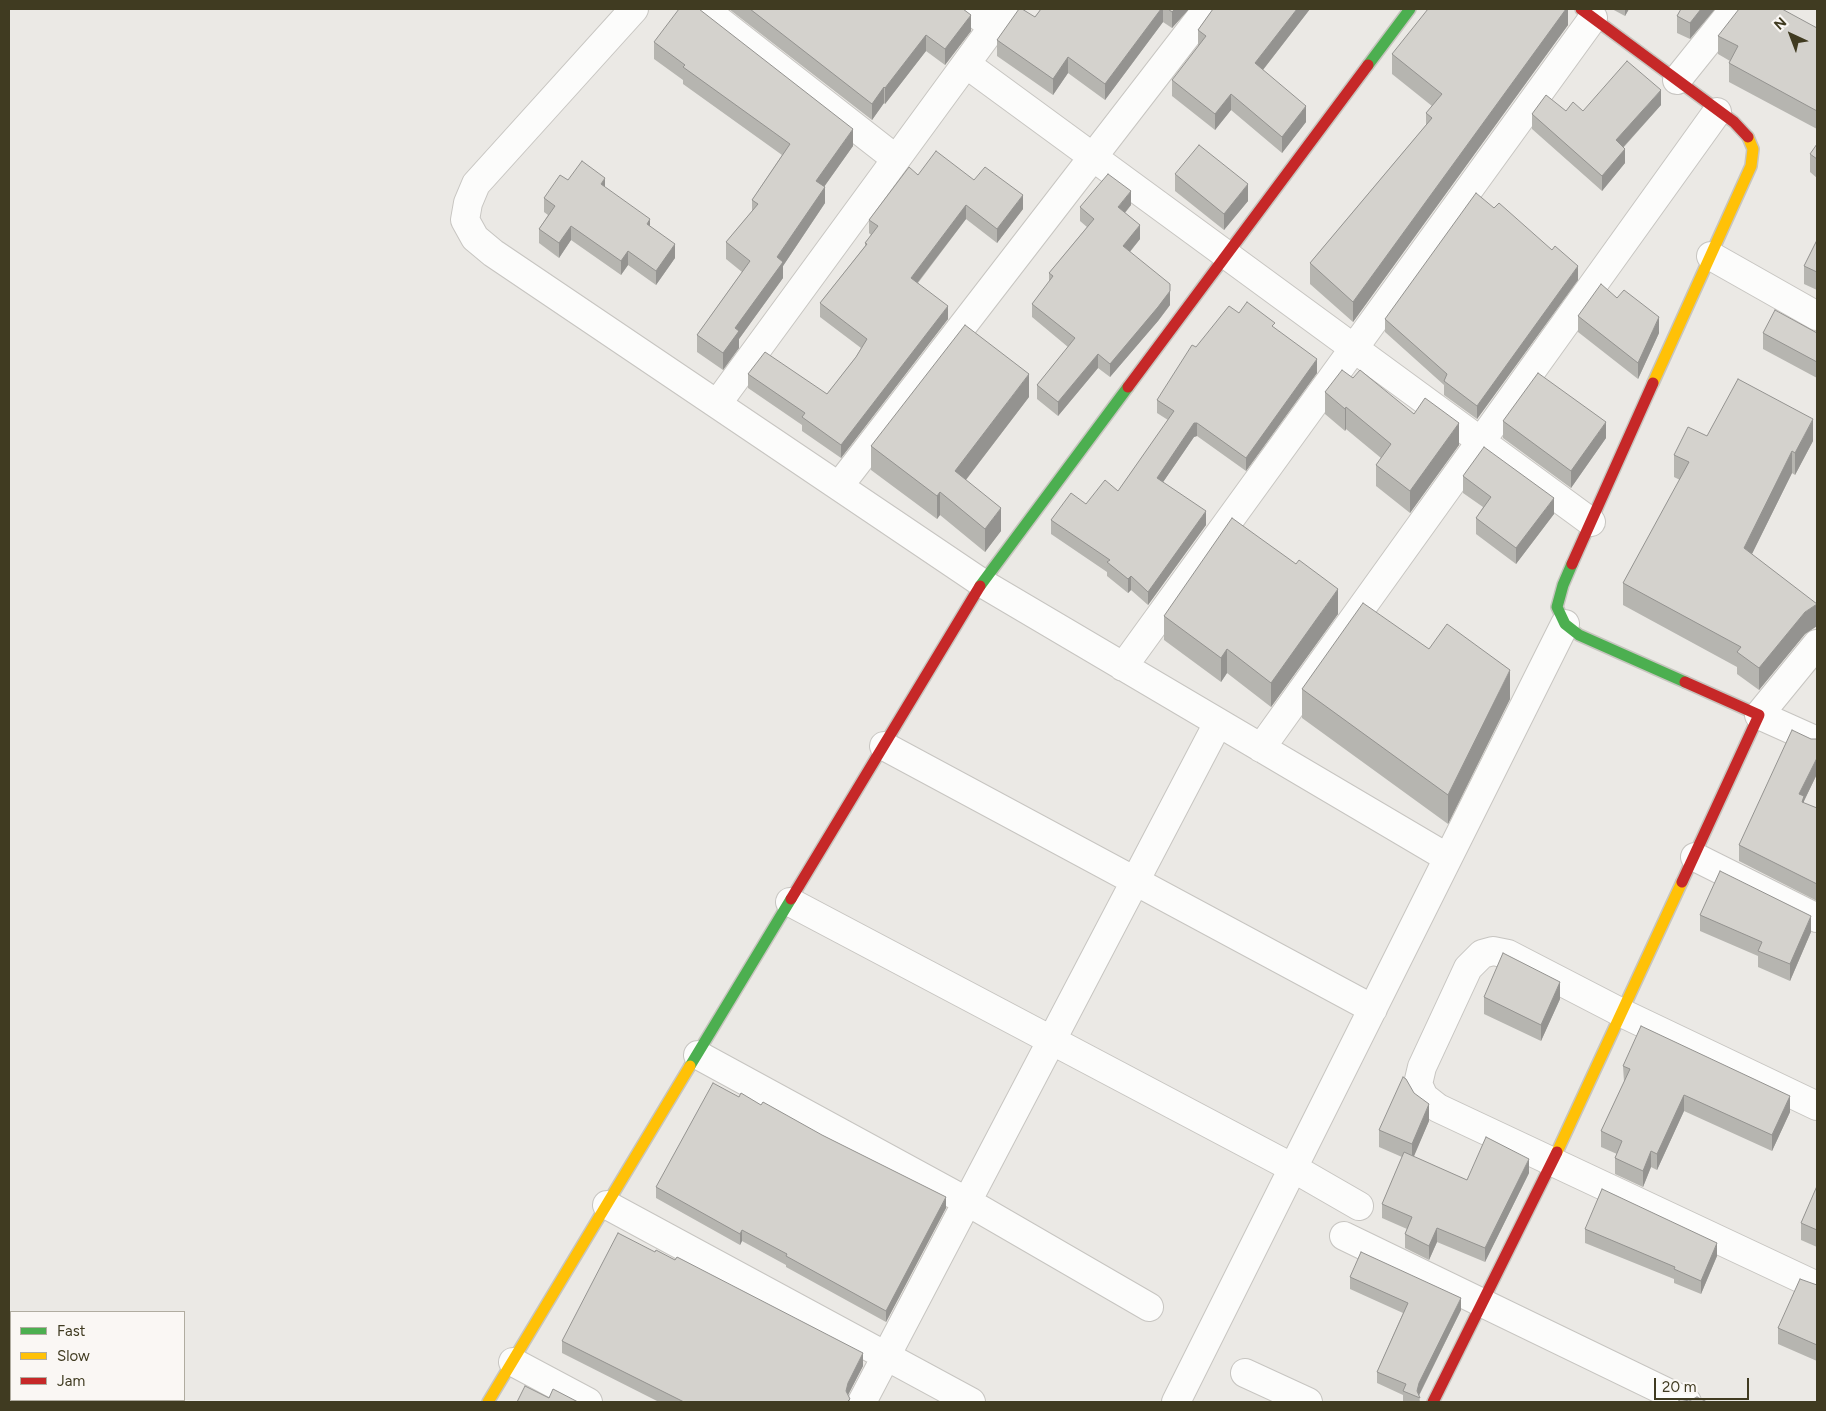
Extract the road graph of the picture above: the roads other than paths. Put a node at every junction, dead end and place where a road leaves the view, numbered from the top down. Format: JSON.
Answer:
{"nodes":[{"id":1,"x":634,"y":9,"type":"edge"},
{"id":2,"x":704,"y":9,"type":"edge"},
{"id":3,"x":970,"y":9,"type":"edge"},
{"id":4,"x":1207,"y":9,"type":"edge"},
{"id":5,"x":1410,"y":9,"type":"edge"},
{"id":6,"x":1734,"y":9,"type":"edge"},
{"id":7,"x":1587,"y":13,"type":"edge"},
{"id":8,"x":999,"y":18,"type":"edge"},
{"id":9,"x":966,"y":64,"type":"junction"},
{"id":10,"x":1677,"y":80,"type":"junction"},
{"id":11,"x":1717,"y":112,"type":"junction"},
{"id":12,"x":1092,"y":157,"type":"junction"},
{"id":13,"x":896,"y":159,"type":"junction"},
{"id":14,"x":1226,"y":255,"type":"junction"},
{"id":15,"x":1711,"y":256,"type":"junction"},
{"id":16,"x":1817,"y":316,"type":"edge"},
{"id":17,"x":1353,"y":348,"type":"junction"},
{"id":18,"x":717,"y":404,"type":"junction"},
{"id":19,"x":1481,"y":442,"type":"junction"},
{"id":20,"x":839,"y":486,"type":"junction"},
{"id":21,"x":1591,"y":522,"type":"junction"},
{"id":22,"x":982,"y":583,"type":"junction"},
{"id":23,"x":1565,"y":624,"type":"junction"},
{"id":24,"x":1817,"y":644,"type":"edge"},
{"id":25,"x":1123,"y":667,"type":"junction"},
{"id":26,"x":1759,"y":715,"type":"junction"},
{"id":27,"x":1218,"y":723,"type":"junction"},
{"id":28,"x":1817,"y":741,"type":"edge"},
{"id":29,"x":884,"y":746,"type":"junction"},
{"id":30,"x":1261,"y":748,"type":"junction"},
{"id":31,"x":1695,"y":857,"type":"junction"},
{"id":32,"x":1448,"y":858,"type":"junction"},
{"id":33,"x":1134,"y":880,"type":"junction"},
{"id":34,"x":790,"y":902,"type":"junction"},
{"id":35,"x":1817,"y":918,"type":"edge"},
{"id":36,"x":1373,"y":1009,"type":"junction"},
{"id":37,"x":1622,"y":1013,"type":"junction"},
{"id":38,"x":1050,"y":1040,"type":"junction"},
{"id":39,"x":698,"y":1055,"type":"junction"},
{"id":40,"x":1817,"y":1106,"type":"edge"},
{"id":41,"x":1553,"y":1162,"type":"junction"},
{"id":42,"x":1293,"y":1168,"type":"junction"},
{"id":43,"x":966,"y":1201,"type":"junction"},
{"id":44,"x":607,"y":1205,"type":"junction"},
{"id":45,"x":1359,"y":1206,"type":"dead end"},
{"id":46,"x":1344,"y":1236,"type":"dead end"},
{"id":47,"x":1817,"y":1286,"type":"edge"},
{"id":48,"x":1482,"y":1303,"type":"junction"},
{"id":49,"x":1149,"y":1307,"type":"dead end"},
{"id":50,"x":886,"y":1355,"type":"junction"},
{"id":51,"x":513,"y":1362,"type":"junction"},
{"id":52,"x":1245,"y":1373,"type":"dead end"},
{"id":53,"x":488,"y":1402,"type":"edge"},
{"id":54,"x":588,"y":1402,"type":"edge"},
{"id":55,"x":862,"y":1402,"type":"edge"},
{"id":56,"x":971,"y":1402,"type":"edge"},
{"id":57,"x":1176,"y":1402,"type":"edge"},
{"id":58,"x":1308,"y":1402,"type":"edge"},
{"id":59,"x":1432,"y":1402,"type":"edge"},
{"id":60,"x":1687,"y":1402,"type":"edge"}],
"edges":[{"from":1,"to":18,"type":"street"},
{"from":2,"to":13,"type":"street"},
{"from":3,"to":8,"type":"street"},
{"from":4,"to":12,"type":"street"},
{"from":5,"to":14,"type":"street"},
{"from":6,"to":10,"type":"street"},
{"from":7,"to":10,"type":"street"},
{"from":7,"to":17,"type":"street"},
{"from":8,"to":9,"type":"street"},
{"from":9,"to":12,"type":"street"},
{"from":9,"to":13,"type":"street"},
{"from":10,"to":11,"type":"street"},
{"from":11,"to":15,"type":"street"},
{"from":11,"to":19,"type":"street"},
{"from":12,"to":14,"type":"street"},
{"from":12,"to":20,"type":"street"},
{"from":13,"to":18,"type":"street"},
{"from":14,"to":17,"type":"street"},
{"from":14,"to":22,"type":"street"},
{"from":15,"to":16,"type":"street"},
{"from":15,"to":21,"type":"street"},
{"from":17,"to":19,"type":"street"},
{"from":17,"to":25,"type":"street"},
{"from":18,"to":20,"type":"street"},
{"from":19,"to":21,"type":"street"},
{"from":19,"to":30,"type":"street"},
{"from":20,"to":22,"type":"street"},
{"from":21,"to":23,"type":"street"},
{"from":22,"to":25,"type":"street"},
{"from":22,"to":29,"type":"street"},
{"from":23,"to":26,"type":"street"},
{"from":23,"to":32,"type":"street"},
{"from":24,"to":26,"type":"street"},
{"from":25,"to":27,"type":"street"},
{"from":26,"to":28,"type":"street"},
{"from":26,"to":31,"type":"street"},
{"from":27,"to":30,"type":"street"},
{"from":27,"to":33,"type":"street"},
{"from":29,"to":33,"type":"street"},
{"from":29,"to":34,"type":"street"},
{"from":30,"to":32,"type":"street"},
{"from":31,"to":35,"type":"street"},
{"from":31,"to":37,"type":"street"},
{"from":32,"to":36,"type":"street"},
{"from":33,"to":36,"type":"street"},
{"from":33,"to":38,"type":"street"},
{"from":34,"to":38,"type":"street"},
{"from":34,"to":39,"type":"street"},
{"from":36,"to":42,"type":"street"},
{"from":37,"to":40,"type":"street"},
{"from":37,"to":41,"type":"street"},
{"from":37,"to":41,"type":"street"},
{"from":38,"to":42,"type":"street"},
{"from":38,"to":43,"type":"street"},
{"from":39,"to":43,"type":"street"},
{"from":39,"to":44,"type":"street"},
{"from":41,"to":47,"type":"street"},
{"from":41,"to":48,"type":"street"},
{"from":42,"to":45,"type":"street"},
{"from":42,"to":57,"type":"street"},
{"from":43,"to":49,"type":"street"},
{"from":43,"to":50,"type":"street"},
{"from":44,"to":50,"type":"street"},
{"from":44,"to":51,"type":"street"},
{"from":46,"to":48,"type":"street"},
{"from":48,"to":59,"type":"street"},
{"from":48,"to":60,"type":"street"},
{"from":50,"to":55,"type":"street"},
{"from":50,"to":56,"type":"street"},
{"from":51,"to":53,"type":"street"},
{"from":51,"to":54,"type":"street"},
{"from":52,"to":58,"type":"street"}]}
